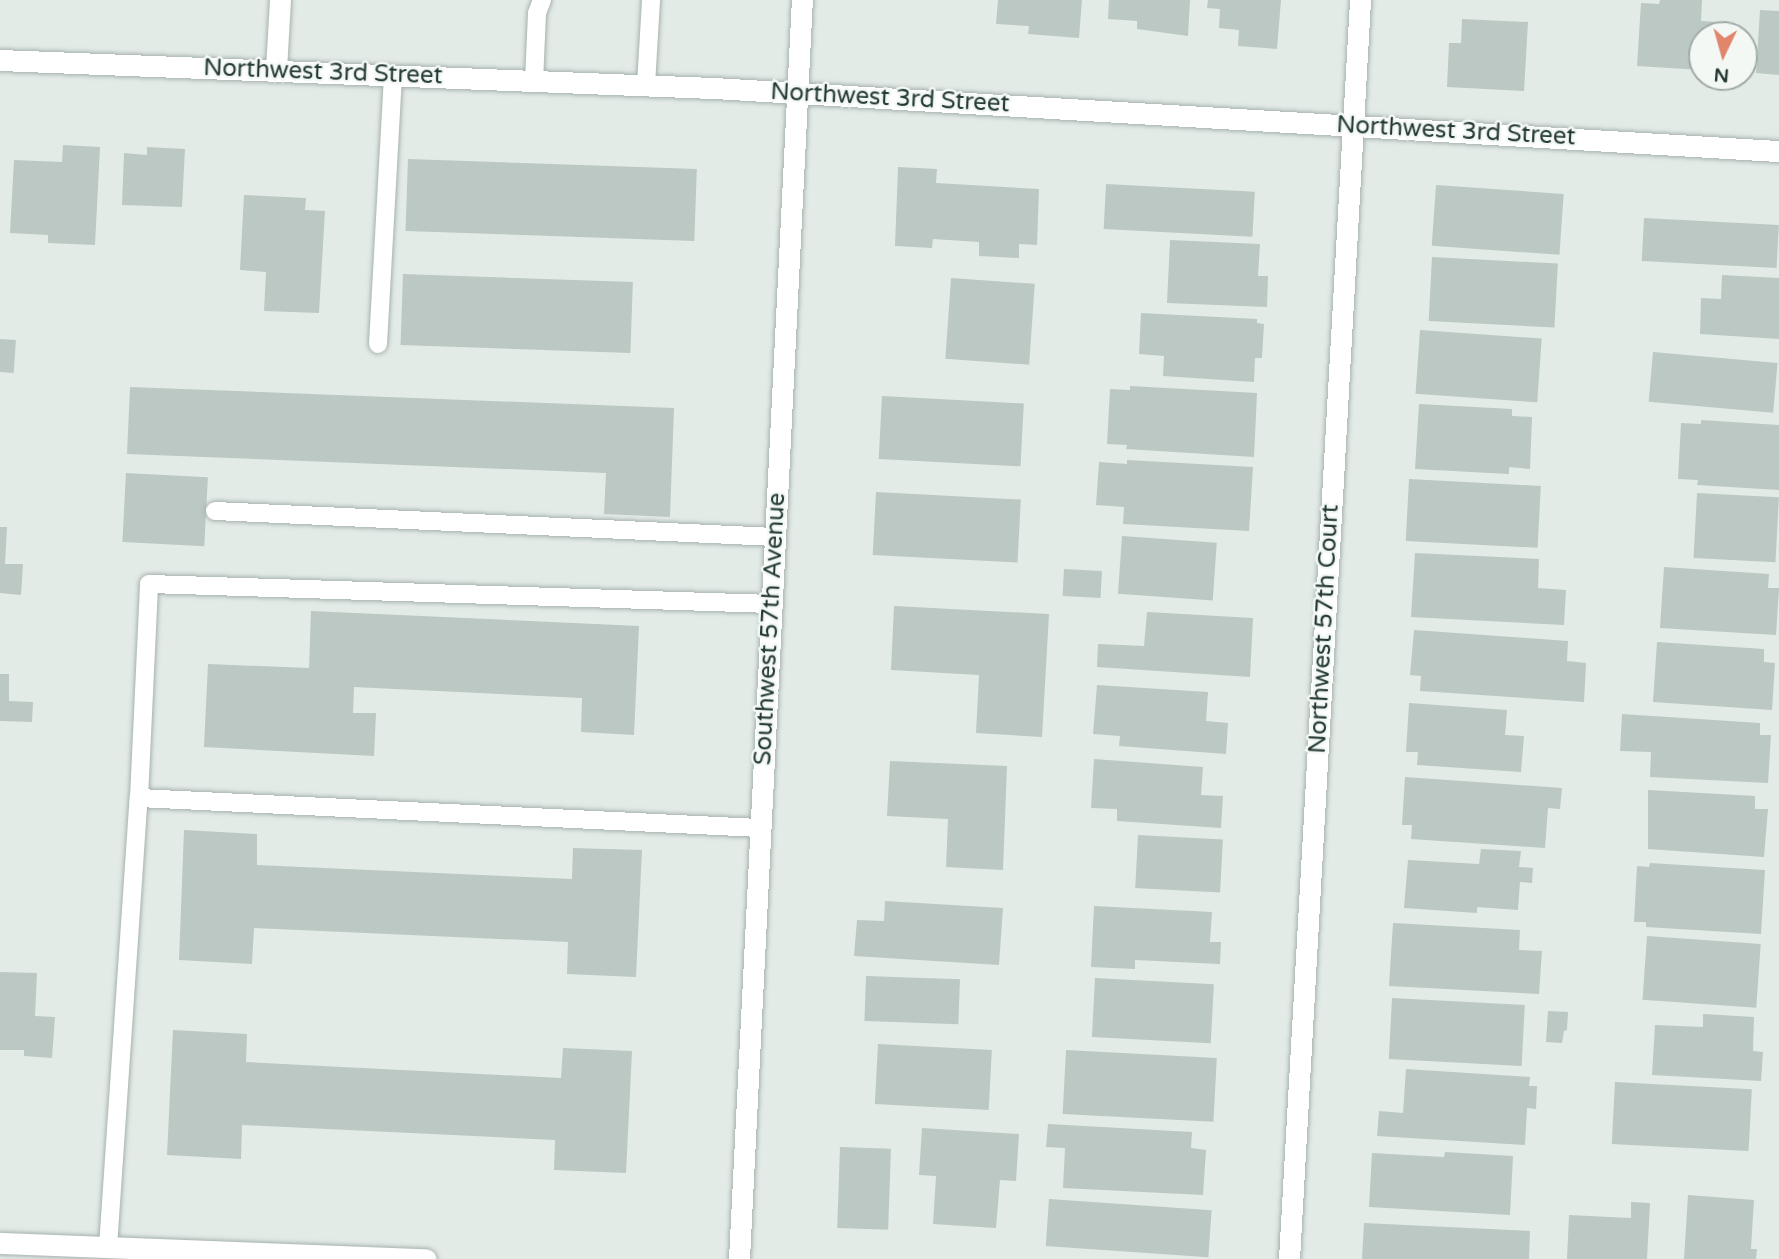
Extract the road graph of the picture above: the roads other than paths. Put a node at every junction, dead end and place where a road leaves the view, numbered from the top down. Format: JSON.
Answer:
{"nodes":[{"id":1,"x":279,"y":0,"type":"edge"},
{"id":2,"x":542,"y":0,"type":"edge"},
{"id":3,"x":651,"y":0,"type":"edge"},
{"id":4,"x":802,"y":0,"type":"edge"},
{"id":5,"x":1360,"y":0,"type":"edge"},
{"id":6,"x":0,"y":60,"type":"edge"},
{"id":7,"x":276,"y":69,"type":"junction"},
{"id":8,"x":393,"y":75,"type":"junction"},
{"id":9,"x":534,"y":82,"type":"junction"},
{"id":10,"x":646,"y":85,"type":"junction"},
{"id":11,"x":797,"y":93,"type":"junction"},
{"id":12,"x":1352,"y":125,"type":"junction"},
{"id":13,"x":1779,"y":150,"type":"edge"},
{"id":14,"x":379,"y":344,"type":"dead end"},
{"id":15,"x":215,"y":511,"type":"dead end"},
{"id":16,"x":774,"y":537,"type":"junction"},
{"id":17,"x":771,"y":604,"type":"junction"},
{"id":18,"x":139,"y":798,"type":"junction"},
{"id":19,"x":760,"y":828,"type":"junction"},
{"id":20,"x":0,"y":1243,"type":"edge"},
{"id":21,"x":108,"y":1247,"type":"junction"},
{"id":22,"x":82,"y":1252,"type":"edge"},
{"id":23,"x":264,"y":1256,"type":"edge"},
{"id":24,"x":426,"y":1259,"type":"edge"},
{"id":25,"x":739,"y":1259,"type":"edge"},
{"id":26,"x":1289,"y":1259,"type":"edge"}],
"edges":[{"from":1,"to":7,"type":"street"},
{"from":2,"to":9,"type":"lane"},
{"from":3,"to":10,"type":"lane"},
{"from":4,"to":11,"type":"street","name":"Southwest 57th Avenue"},
{"from":5,"to":12,"type":"street","name":"Northwest 57th Court"},
{"from":6,"to":7,"type":"street","name":"Northwest 3rd Street"},
{"from":7,"to":8,"type":"street","name":"Northwest 3rd Street"},
{"from":8,"to":9,"type":"street","name":"Northwest 3rd Street"},
{"from":8,"to":14,"type":"lane"},
{"from":9,"to":10,"type":"street","name":"Northwest 3rd Street"},
{"from":10,"to":11,"type":"street","name":"Northwest 3rd Street"},
{"from":11,"to":12,"type":"street","name":"Northwest 3rd Street"},
{"from":11,"to":16,"type":"street","name":"Southwest 57th Avenue"},
{"from":12,"to":13,"type":"street","name":"Northwest 3rd Street"},
{"from":12,"to":26,"type":"street","name":"Northwest 57th Court"},
{"from":15,"to":16,"type":"lane"},
{"from":16,"to":17,"type":"street","name":"Southwest 57th Avenue"},
{"from":17,"to":18,"type":"lane"},
{"from":17,"to":19,"type":"street","name":"Southwest 57th Avenue"},
{"from":18,"to":19,"type":"lane"},
{"from":18,"to":21,"type":"lane"},
{"from":19,"to":25,"type":"street","name":"Southwest 57th Avenue"},
{"from":20,"to":22,"type":"street"},
{"from":21,"to":22,"type":"street"},
{"from":21,"to":23,"type":"street"},
{"from":23,"to":24,"type":"street"}]}
